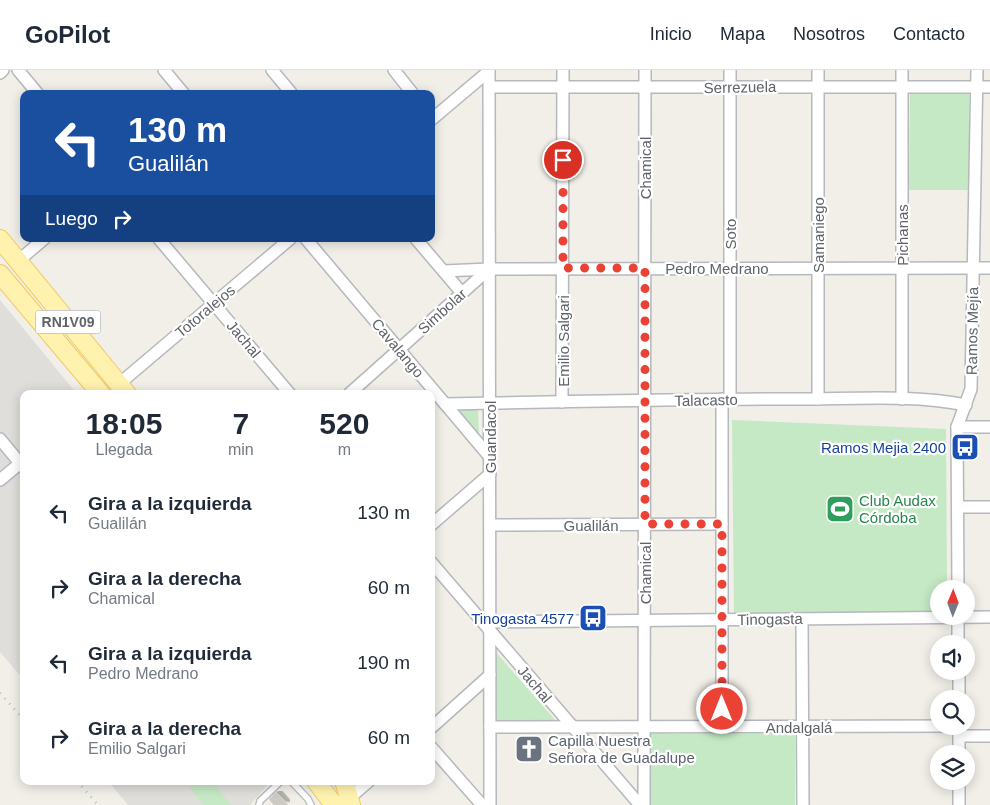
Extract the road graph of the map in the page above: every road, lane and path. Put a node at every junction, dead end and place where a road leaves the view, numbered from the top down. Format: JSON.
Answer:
{"nodes":[{"id":1,"x":4,"y":70,"type":"edge"},
{"id":2,"x":18,"y":70,"type":"edge"},
{"id":3,"x":164,"y":70,"type":"edge"},
{"id":4,"x":272,"y":70,"type":"edge"},
{"id":5,"x":394,"y":70,"type":"edge"},
{"id":6,"x":563,"y":70,"type":"edge"},
{"id":7,"x":645,"y":70,"type":"edge"},
{"id":8,"x":730,"y":70,"type":"edge"},
{"id":9,"x":818,"y":70,"type":"edge"},
{"id":10,"x":902,"y":70,"type":"edge"},
{"id":11,"x":977,"y":70,"type":"edge"},
{"id":12,"x":489,"y":71,"type":"edge"},
{"id":13,"x":0,"y":73,"type":"edge"},
{"id":14,"x":818,"y":86,"type":"junction"},
{"id":15,"x":902,"y":86,"type":"junction"},
{"id":16,"x":977,"y":86,"type":"junction"},
{"id":17,"x":490,"y":87,"type":"junction"},
{"id":18,"x":730,"y":87,"type":"junction"},
{"id":19,"x":990,"y":87,"type":"edge"},
{"id":20,"x":563,"y":88,"type":"junction"},
{"id":21,"x":645,"y":88,"type":"junction"},
{"id":22,"x":35,"y":90,"type":"edge"},
{"id":23,"x":181,"y":90,"type":"edge"},
{"id":24,"x":289,"y":90,"type":"edge"},
{"id":25,"x":410,"y":90,"type":"edge"},
{"id":26,"x":435,"y":116,"type":"edge"},
{"id":27,"x":32,"y":242,"type":"edge"},
{"id":28,"x":162,"y":242,"type":"edge"},
{"id":29,"x":286,"y":242,"type":"edge"},
{"id":30,"x":309,"y":242,"type":"edge"},
{"id":31,"x":419,"y":242,"type":"edge"},
{"id":32,"x":7,"y":248,"type":"edge"},
{"id":33,"x":490,"y":268,"type":"junction"},
{"id":34,"x":563,"y":268,"type":"junction"},
{"id":35,"x":645,"y":268,"type":"junction"},
{"id":36,"x":730,"y":268,"type":"junction"},
{"id":37,"x":818,"y":268,"type":"junction"},
{"id":38,"x":902,"y":268,"type":"junction"},
{"id":39,"x":973,"y":268,"type":"junction"},
{"id":40,"x":990,"y":268,"type":"edge"},
{"id":41,"x":444,"y":271,"type":"junction"},
{"id":42,"x":0,"y":274,"type":"edge"},
{"id":43,"x":462,"y":293,"type":"junction"},
{"id":44,"x":214,"y":304,"type":"junction"},
{"id":45,"x":399,"y":349,"type":"junction"},
{"id":46,"x":123,"y":389,"type":"edge"},
{"id":47,"x":98,"y":390,"type":"edge"},
{"id":48,"x":287,"y":390,"type":"edge"},
{"id":49,"x":353,"y":390,"type":"edge"},
{"id":50,"x":433,"y":390,"type":"edge"},
{"id":51,"x":435,"y":392,"type":"edge"},
{"id":52,"x":726,"y":399,"type":"junction"},
{"id":53,"x":818,"y":399,"type":"junction"},
{"id":54,"x":902,"y":399,"type":"junction"},
{"id":55,"x":645,"y":400,"type":"junction"},
{"id":56,"x":562,"y":402,"type":"junction"},
{"id":57,"x":490,"y":403,"type":"junction"},
{"id":58,"x":445,"y":404,"type":"junction"},
{"id":59,"x":966,"y":405,"type":"junction"},
{"id":60,"x":957,"y":427,"type":"junction"},
{"id":61,"x":990,"y":427,"type":"edge"},
{"id":62,"x":0,"y":440,"type":"edge"},
{"id":63,"x":489,"y":456,"type":"junction"},
{"id":64,"x":20,"y":462,"type":"edge"},
{"id":65,"x":20,"y":465,"type":"edge"},
{"id":66,"x":490,"y":474,"type":"junction"},
{"id":67,"x":0,"y":480,"type":"edge"},
{"id":68,"x":958,"y":506,"type":"junction"},
{"id":69,"x":990,"y":507,"type":"edge"},
{"id":70,"x":435,"y":522,"type":"edge"},
{"id":71,"x":645,"y":524,"type":"junction"},
{"id":72,"x":722,"y":524,"type":"junction"},
{"id":73,"x":490,"y":525,"type":"junction"},
{"id":74,"x":435,"y":566,"type":"edge"},
{"id":75,"x":958,"y":580,"type":"edge"},
{"id":76,"x":930,"y":617,"type":"edge"},
{"id":77,"x":975,"y":617,"type":"edge"},
{"id":78,"x":990,"y":617,"type":"edge"},
{"id":79,"x":802,"y":619,"type":"junction"},
{"id":80,"x":722,"y":620,"type":"junction"},
{"id":81,"x":645,"y":621,"type":"junction"},
{"id":82,"x":490,"y":627,"type":"junction"},
{"id":83,"x":490,"y":675,"type":"junction"},
{"id":84,"x":435,"y":724,"type":"edge"},
{"id":85,"x":490,"y":727,"type":"junction"},
{"id":86,"x":571,"y":727,"type":"junction"},
{"id":87,"x":722,"y":727,"type":"junction"},
{"id":88,"x":802,"y":727,"type":"junction"},
{"id":89,"x":644,"y":728,"type":"junction"},
{"id":90,"x":930,"y":729,"type":"edge"},
{"id":91,"x":975,"y":733,"type":"edge"},
{"id":92,"x":990,"y":736,"type":"edge"},
{"id":93,"x":435,"y":752,"type":"edge"},
{"id":94,"x":277,"y":785,"type":"edge"},
{"id":95,"x":296,"y":785,"type":"edge"},
{"id":96,"x":321,"y":785,"type":"edge"},
{"id":97,"x":344,"y":785,"type":"edge"},
{"id":98,"x":365,"y":785,"type":"edge"},
{"id":99,"x":959,"y":790,"type":"edge"},
{"id":100,"x":344,"y":804,"type":"edge"},
{"id":101,"x":259,"y":805,"type":"edge"},
{"id":102,"x":311,"y":805,"type":"edge"},
{"id":103,"x":482,"y":805,"type":"edge"},
{"id":104,"x":490,"y":805,"type":"edge"},
{"id":105,"x":640,"y":805,"type":"edge"},
{"id":106,"x":644,"y":805,"type":"edge"},
{"id":107,"x":803,"y":805,"type":"edge"},
{"id":108,"x":959,"y":805,"type":"edge"}],
"edges":[{"from":1,"to":13,"type":"street"},
{"from":2,"to":22,"type":"street"},
{"from":3,"to":23,"type":"street"},
{"from":4,"to":24,"type":"street"},
{"from":5,"to":25,"type":"street"},
{"from":6,"to":20,"type":"street","name":"Emilio Salgari"},
{"from":7,"to":21,"type":"street","name":"Chamical"},
{"from":8,"to":18,"type":"street","name":"Soto"},
{"from":9,"to":14,"type":"street","name":"Samaniego"},
{"from":10,"to":15,"type":"street","name":"Pichanas"},
{"from":11,"to":16,"type":"street","name":"Ramos Mejía"},
{"from":12,"to":17,"type":"street","name":"Guandacol"},
{"from":12,"to":26,"type":"street"},
{"from":14,"to":15,"type":"street","name":"Serrezuela"},
{"from":14,"to":18,"type":"street","name":"Serrezuela"},
{"from":14,"to":37,"type":"street","name":"Samaniego"},
{"from":15,"to":16,"type":"street","name":"Serrezuela"},
{"from":15,"to":38,"type":"street","name":"Pichanas"},
{"from":16,"to":19,"type":"street","name":"Serrezuela"},
{"from":16,"to":39,"type":"street","name":"Ramos Mejía"},
{"from":17,"to":20,"type":"street","name":"Serrezuela"},
{"from":17,"to":33,"type":"street","name":"Guandacol"},
{"from":18,"to":21,"type":"street","name":"Serrezuela"},
{"from":18,"to":36,"type":"street","name":"Soto"},
{"from":20,"to":21,"type":"street","name":"Serrezuela"},
{"from":20,"to":34,"type":"street","name":"Emilio Salgari"},
{"from":21,"to":35,"type":"street","name":"Chamical"},
{"from":27,"to":32,"type":"street"},
{"from":28,"to":44,"type":"street","name":"Jachal"},
{"from":29,"to":44,"type":"street","name":"Totoralejos"},
{"from":30,"to":45,"type":"street","name":"Cavalango"},
{"from":31,"to":41,"type":"street"},
{"from":32,"to":46,"type":"main road","number":"RN1V09"},
{"from":33,"to":34,"type":"street","name":"Pedro Medrano"},
{"from":33,"to":41,"type":"street","name":"Pedro Medrano"},
{"from":33,"to":43,"type":"street","name":"Simbolar"},
{"from":33,"to":57,"type":"street","name":"Guandacol"},
{"from":34,"to":35,"type":"street","name":"Pedro Medrano"},
{"from":34,"to":56,"type":"street","name":"Emilio Salgari"},
{"from":35,"to":36,"type":"street","name":"Pedro Medrano"},
{"from":35,"to":55,"type":"street","name":"Chamical"},
{"from":36,"to":37,"type":"street","name":"Pedro Medrano"},
{"from":36,"to":52,"type":"street","name":"Soto"},
{"from":37,"to":38,"type":"street","name":"Pedro Medrano"},
{"from":37,"to":53,"type":"street","name":"Samaniego"},
{"from":38,"to":39,"type":"street","name":"Pedro Medrano"},
{"from":38,"to":54,"type":"street","name":"Pichanas"},
{"from":39,"to":40,"type":"street","name":"Pedro Medrano"},
{"from":39,"to":59,"type":"street","name":"Ramos Mejía"},
{"from":41,"to":43,"type":"street"},
{"from":42,"to":47,"type":"main road","number":"RN1V09"},
{"from":43,"to":45,"type":"street","name":"Simbolar"},
{"from":44,"to":46,"type":"street","name":"Totoralejos"},
{"from":44,"to":48,"type":"street","name":"Jachal"},
{"from":45,"to":49,"type":"street","name":"Simbolar"},
{"from":45,"to":50,"type":"street","name":"Cavalango"},
{"from":51,"to":58,"type":"street","name":"Cavalango"},
{"from":52,"to":53,"type":"street","name":"Talacasto"},
{"from":52,"to":55,"type":"street","name":"Talacasto"},
{"from":52,"to":72,"type":"street","name":"Soto"},
{"from":53,"to":54,"type":"street","name":"Talacasto"},
{"from":54,"to":59,"type":"street","name":"Talacasto"},
{"from":55,"to":56,"type":"street","name":"Talacasto"},
{"from":55,"to":71,"type":"street","name":"Chamical"},
{"from":56,"to":57,"type":"street","name":"Talacasto"},
{"from":57,"to":58,"type":"street","name":"Talacasto"},
{"from":57,"to":63,"type":"street","name":"Guandacol"},
{"from":58,"to":63,"type":"street","name":"Cavalango"},
{"from":59,"to":60,"type":"street","name":"Ramos Mejía"},
{"from":60,"to":61,"type":"street"},
{"from":60,"to":68,"type":"street","name":"Ramos Mejía"},
{"from":62,"to":64,"type":"street"},
{"from":63,"to":66,"type":"street","name":"Guandacol"},
{"from":65,"to":67,"type":"street"},
{"from":66,"to":70,"type":"street"},
{"from":66,"to":73,"type":"street","name":"Guandacol"},
{"from":68,"to":69,"type":"street"},
{"from":68,"to":75,"type":"street","name":"Ramos Mejía"},
{"from":71,"to":72,"type":"street","name":"Gualilán"},
{"from":71,"to":73,"type":"street","name":"Gualilán"},
{"from":71,"to":81,"type":"street","name":"Chamical"},
{"from":72,"to":80,"type":"street","name":"Soto"},
{"from":73,"to":82,"type":"street","name":"Guandacol"},
{"from":74,"to":82,"type":"street","name":"Jachal"},
{"from":76,"to":79,"type":"street","name":"Tinogasta"},
{"from":77,"to":78,"type":"street","name":"Tinogasta"},
{"from":79,"to":80,"type":"street","name":"Tinogasta"},
{"from":79,"to":88,"type":"street"},
{"from":80,"to":81,"type":"street","name":"Tinogasta"},
{"from":80,"to":87,"type":"street","name":"Soto"},
{"from":81,"to":82,"type":"street","name":"Tinogasta"},
{"from":81,"to":89,"type":"street","name":"Chamical"},
{"from":82,"to":83,"type":"street","name":"Guandacol"},
{"from":82,"to":86,"type":"street","name":"Jachal"},
{"from":83,"to":84,"type":"street"},
{"from":83,"to":85,"type":"street","name":"Guandacol"},
{"from":85,"to":86,"type":"street","name":"Andalgalá"},
{"from":85,"to":104,"type":"street","name":"Guandacol"},
{"from":86,"to":89,"type":"street","name":"Andalgalá"},
{"from":86,"to":105,"type":"street","name":"Jachal"},
{"from":87,"to":88,"type":"street","name":"Andalgalá"},
{"from":87,"to":89,"type":"street","name":"Andalgalá"},
{"from":88,"to":90,"type":"street","name":"Andalgalá"},
{"from":88,"to":107,"type":"street"},
{"from":89,"to":106,"type":"street","name":"Chamical"},
{"from":91,"to":92,"type":"street","name":"Andalgalá"},
{"from":93,"to":103,"type":"street"},
{"from":94,"to":101,"type":"lane"},
{"from":95,"to":102,"type":"lane"},
{"from":96,"to":100,"type":"main road"},
{"from":97,"to":100,"type":"main road"},
{"from":98,"to":100,"type":"street"},
{"from":99,"to":108,"type":"street"}]}
